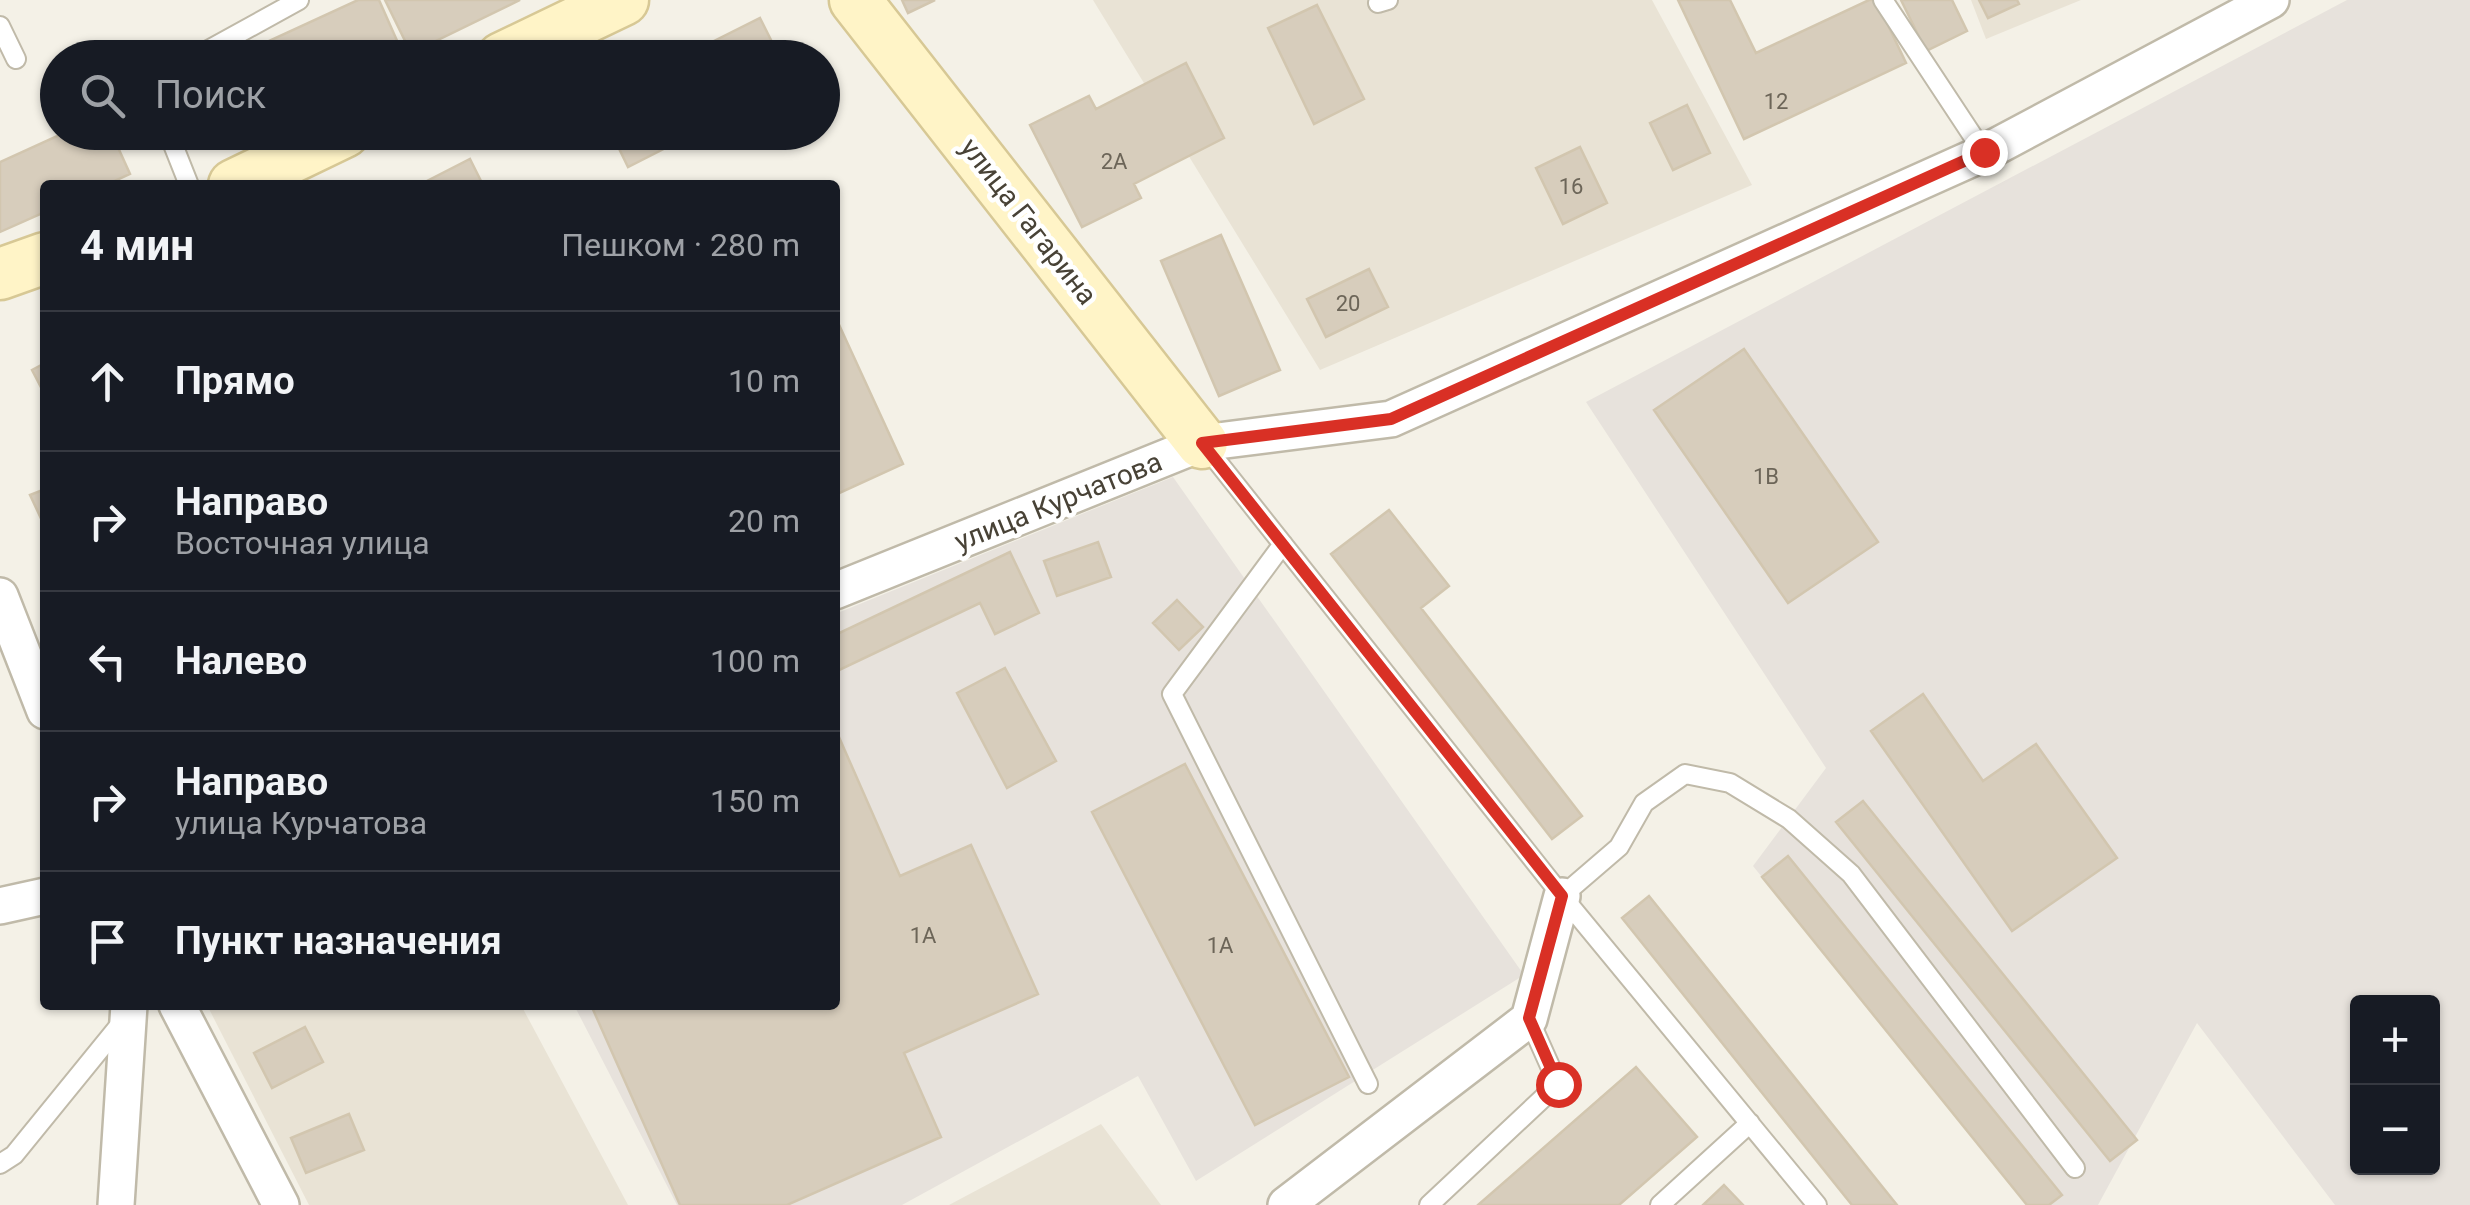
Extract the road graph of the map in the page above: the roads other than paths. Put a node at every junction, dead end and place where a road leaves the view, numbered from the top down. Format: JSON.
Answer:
{"nodes":[{"id":1,"x":300,"y":0,"type":"edge"},
{"id":2,"x":622,"y":0,"type":"edge"},
{"id":3,"x":856,"y":0,"type":"edge"},
{"id":4,"x":1883,"y":0,"type":"edge"},
{"id":5,"x":2272,"y":0,"type":"edge"},
{"id":6,"x":0,"y":26,"type":"edge"},
{"id":7,"x":227,"y":40,"type":"edge"},
{"id":8,"x":539,"y":40,"type":"edge"},
{"id":9,"x":16,"y":59,"type":"dead end"},
{"id":10,"x":175,"y":150,"type":"edge"},
{"id":11,"x":307,"y":150,"type":"edge"},
{"id":12,"x":1984,"y":152,"type":"junction"},
{"id":13,"x":187,"y":180,"type":"edge"},
{"id":14,"x":244,"y":180,"type":"edge"},
{"id":15,"x":40,"y":260,"type":"edge"},
{"id":16,"x":0,"y":274,"type":"edge"},
{"id":17,"x":1202,"y":443,"type":"junction"},
{"id":18,"x":1283,"y":544,"type":"junction"},
{"id":19,"x":840,"y":588,"type":"edge"},
{"id":20,"x":0,"y":596,"type":"edge"},
{"id":21,"x":40,"y":697,"type":"edge"},
{"id":22,"x":1562,"y":896,"type":"junction"},
{"id":23,"x":40,"y":897,"type":"edge"},
{"id":24,"x":0,"y":906,"type":"edge"},
{"id":25,"x":128,"y":1010,"type":"edge"},
{"id":26,"x":130,"y":1010,"type":"edge"},
{"id":27,"x":180,"y":1010,"type":"edge"},
{"id":28,"x":1529,"y":1018,"type":"junction"},
{"id":29,"x":1368,"y":1084,"type":"dead end"},
{"id":30,"x":1750,"y":1124,"type":"junction"},
{"id":31,"x":0,"y":1164,"type":"edge"},
{"id":32,"x":2075,"y":1168,"type":"dead end"},
{"id":33,"x":116,"y":1205,"type":"edge"},
{"id":34,"x":282,"y":1205,"type":"edge"},
{"id":35,"x":1286,"y":1205,"type":"edge"},
{"id":36,"x":1428,"y":1205,"type":"edge"},
{"id":37,"x":1660,"y":1205,"type":"edge"},
{"id":38,"x":1817,"y":1205,"type":"edge"}],
"edges":[{"from":1,"to":7,"type":"lane"},
{"from":2,"to":8,"type":"street"},
{"from":3,"to":17,"type":"street","name":"улица Гагарина"},
{"from":4,"to":12,"type":"lane"},
{"from":5,"to":12,"type":"street","name":"улица Курчатова"},
{"from":6,"to":9,"type":"lane"},
{"from":10,"to":13,"type":"lane"},
{"from":11,"to":14,"type":"street"},
{"from":12,"to":17,"type":"street","name":"улица Курчатова"},
{"from":15,"to":16,"type":"street"},
{"from":17,"to":18,"type":"lane"},
{"from":17,"to":19,"type":"street","name":"улица Курчатова"},
{"from":18,"to":22,"type":"lane"},
{"from":18,"to":29,"type":"lane"},
{"from":20,"to":21,"type":"street"},
{"from":22,"to":28,"type":"street"},
{"from":22,"to":30,"type":"lane"},
{"from":22,"to":32,"type":"lane"},
{"from":23,"to":24,"type":"street"},
{"from":25,"to":31,"type":"lane"},
{"from":26,"to":33,"type":"street"},
{"from":27,"to":34,"type":"street"},
{"from":28,"to":35,"type":"street"},
{"from":28,"to":36,"type":"lane"},
{"from":30,"to":37,"type":"lane"},
{"from":30,"to":38,"type":"lane"}]}
